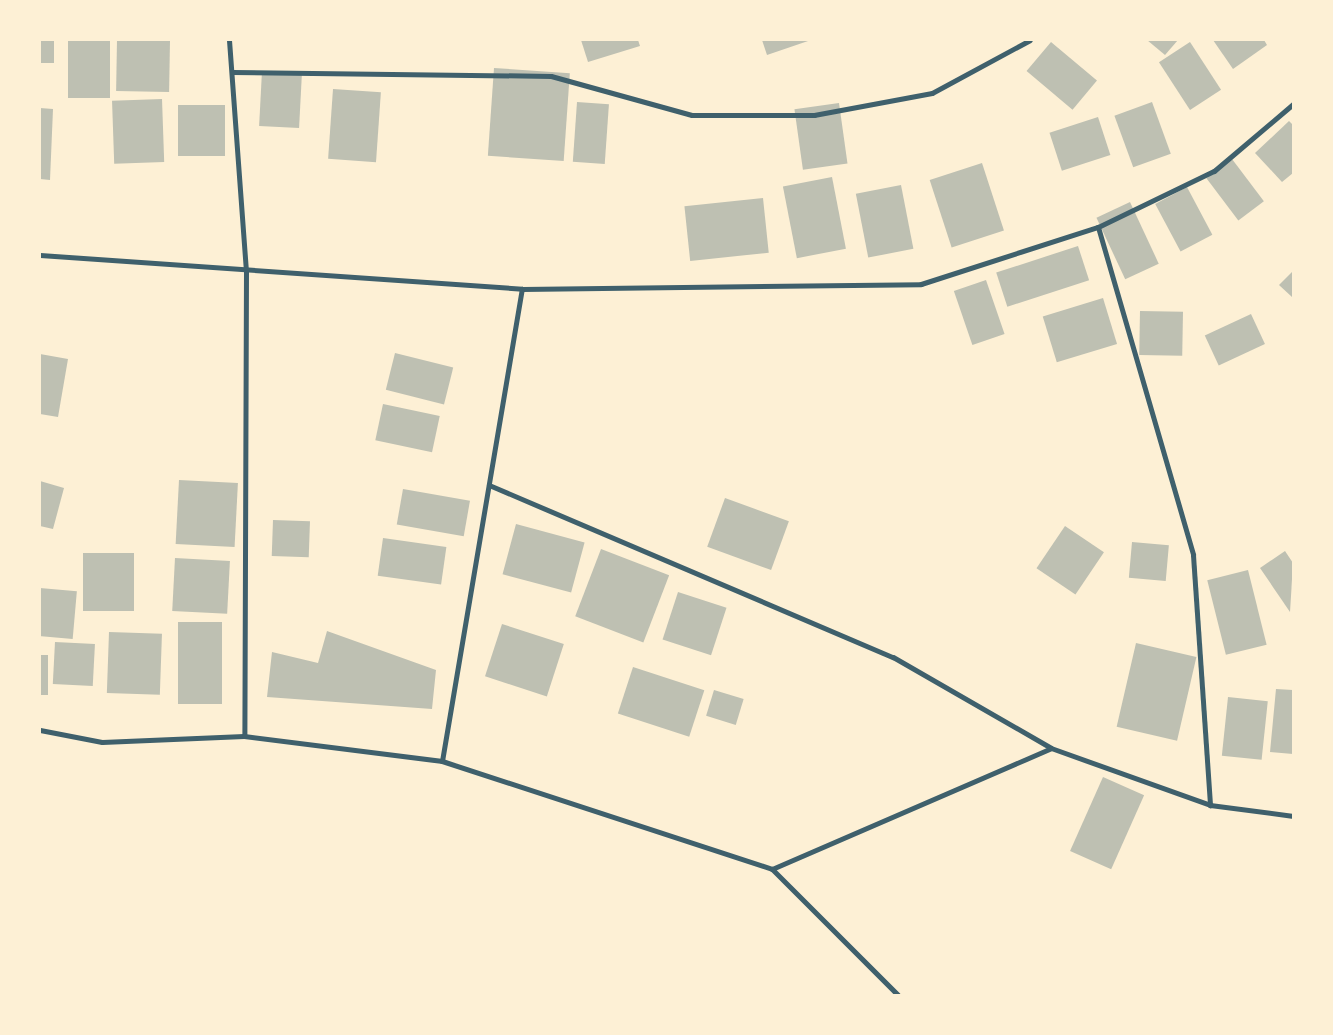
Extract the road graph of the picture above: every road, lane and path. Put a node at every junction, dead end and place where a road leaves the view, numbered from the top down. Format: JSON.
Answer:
{"nodes":[{"id":1,"x":229,"y":40,"type":"edge"},
{"id":2,"x":1030,"y":40,"type":"edge"},
{"id":3,"x":232,"y":72,"type":"junction"},
{"id":4,"x":1293,"y":104,"type":"edge"},
{"id":5,"x":1098,"y":227,"type":"junction"},
{"id":6,"x":40,"y":255,"type":"edge"},
{"id":7,"x":246,"y":271,"type":"junction"},
{"id":8,"x":522,"y":289,"type":"junction"},
{"id":9,"x":489,"y":485,"type":"junction"},
{"id":10,"x":40,"y":730,"type":"edge"},
{"id":11,"x":244,"y":736,"type":"junction"},
{"id":12,"x":1051,"y":748,"type":"junction"},
{"id":13,"x":442,"y":761,"type":"junction"},
{"id":14,"x":1210,"y":805,"type":"junction"},
{"id":15,"x":1293,"y":816,"type":"edge"},
{"id":16,"x":772,"y":869,"type":"junction"},
{"id":17,"x":898,"y":995,"type":"edge"}],
"edges":[{"from":1,"to":3,"type":"street"},
{"from":2,"to":3,"type":"street"},
{"from":3,"to":7,"type":"street"},
{"from":4,"to":5,"type":"street"},
{"from":5,"to":8,"type":"street"},
{"from":5,"to":14,"type":"street"},
{"from":6,"to":7,"type":"street"},
{"from":7,"to":8,"type":"street"},
{"from":7,"to":11,"type":"street"},
{"from":8,"to":9,"type":"street"},
{"from":9,"to":12,"type":"street"},
{"from":9,"to":13,"type":"street"},
{"from":10,"to":11,"type":"street"},
{"from":11,"to":13,"type":"street"},
{"from":12,"to":14,"type":"street"},
{"from":12,"to":16,"type":"street"},
{"from":13,"to":16,"type":"street"},
{"from":14,"to":15,"type":"street"},
{"from":16,"to":17,"type":"street"}]}
